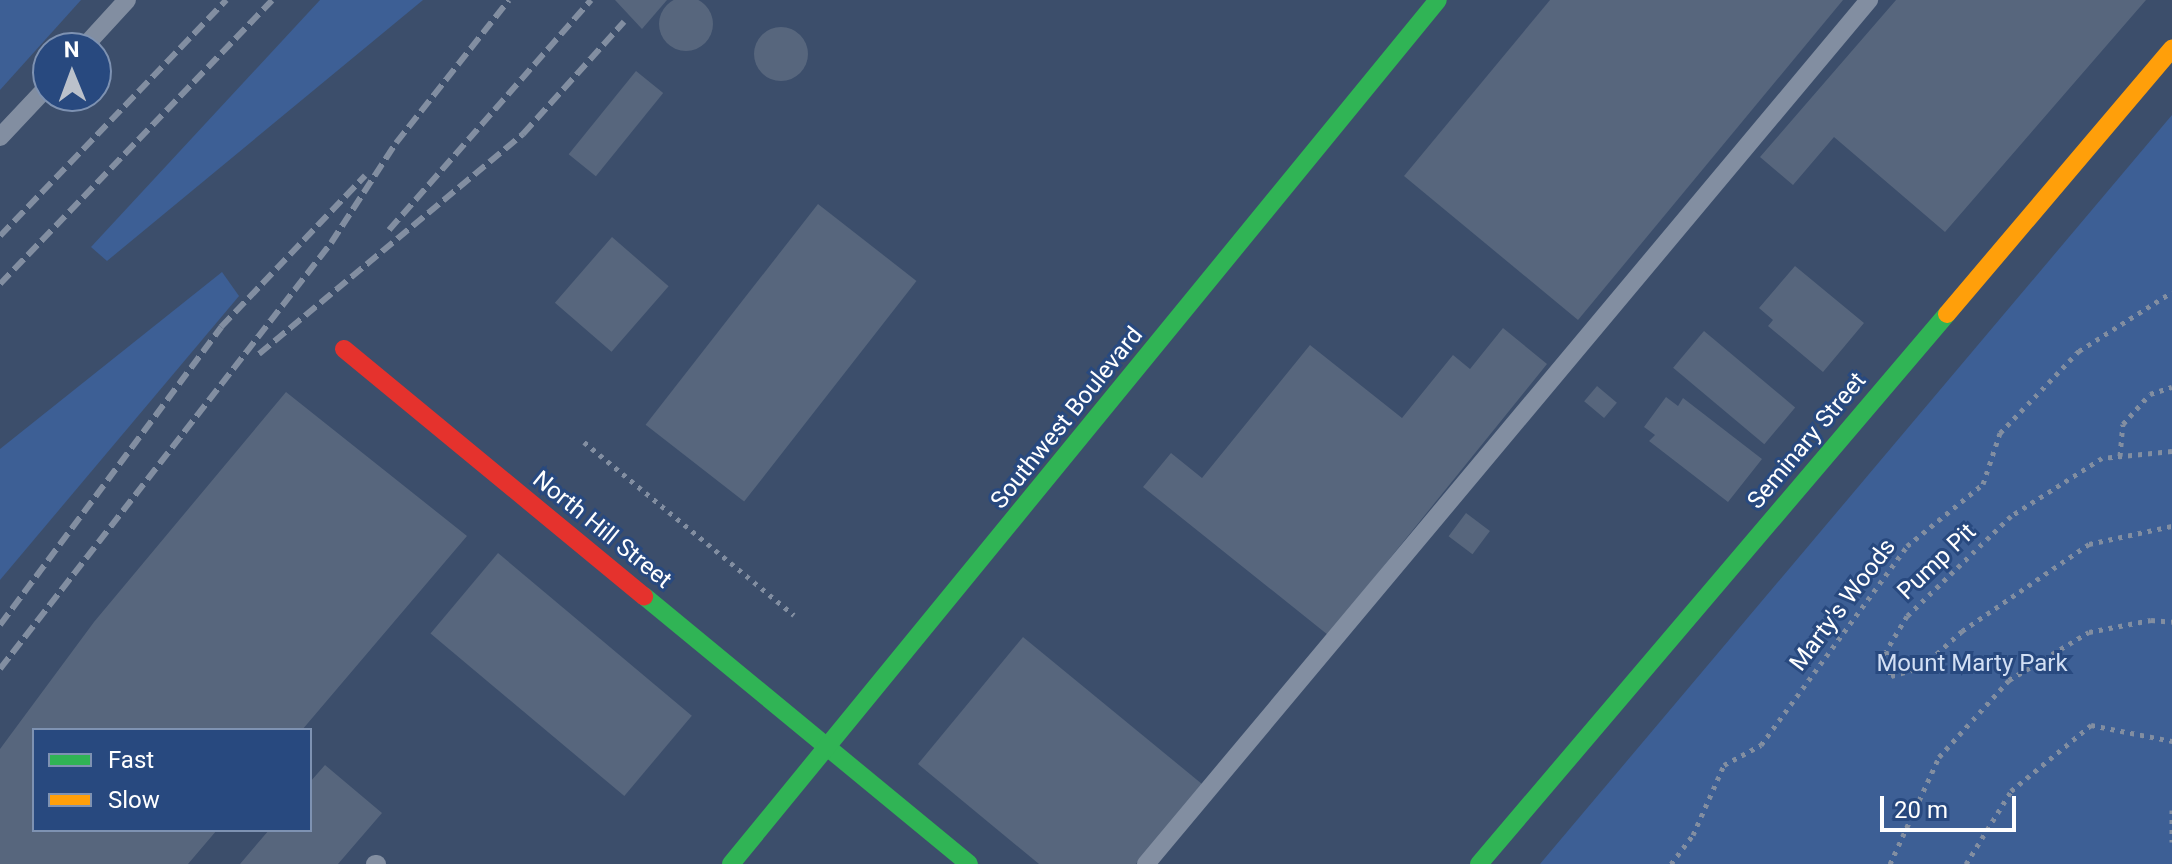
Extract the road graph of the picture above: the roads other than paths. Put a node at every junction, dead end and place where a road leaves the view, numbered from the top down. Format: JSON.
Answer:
{"nodes":[{"id":1,"x":127,"y":0,"type":"edge"},
{"id":2,"x":1869,"y":0,"type":"edge"},
{"id":3,"x":1433,"y":2,"type":"edge"},
{"id":4,"x":98,"y":32,"type":"edge"},
{"id":5,"x":2172,"y":49,"type":"edge"},
{"id":6,"x":32,"y":103,"type":"edge"},
{"id":7,"x":0,"y":137,"type":"edge"},
{"id":8,"x":344,"y":349,"type":"dead end"},
{"id":9,"x":829,"y":748,"type":"junction"},
{"id":10,"x":731,"y":864,"type":"edge"},
{"id":11,"x":969,"y":864,"type":"edge"},
{"id":12,"x":1146,"y":864,"type":"edge"},
{"id":13,"x":1479,"y":864,"type":"edge"}],
"edges":[{"from":1,"to":4,"type":"lane"},
{"from":2,"to":12,"type":"lane"},
{"from":3,"to":9,"type":"street","name":"Southwest Boulevard"},
{"from":5,"to":13,"type":"street","name":"Seminary Street"},
{"from":6,"to":7,"type":"lane"},
{"from":8,"to":9,"type":"street","name":"North Hill Street"},
{"from":9,"to":10,"type":"street","name":"Southwest Boulevard"},
{"from":9,"to":11,"type":"street","name":"North Hill Street"}]}
